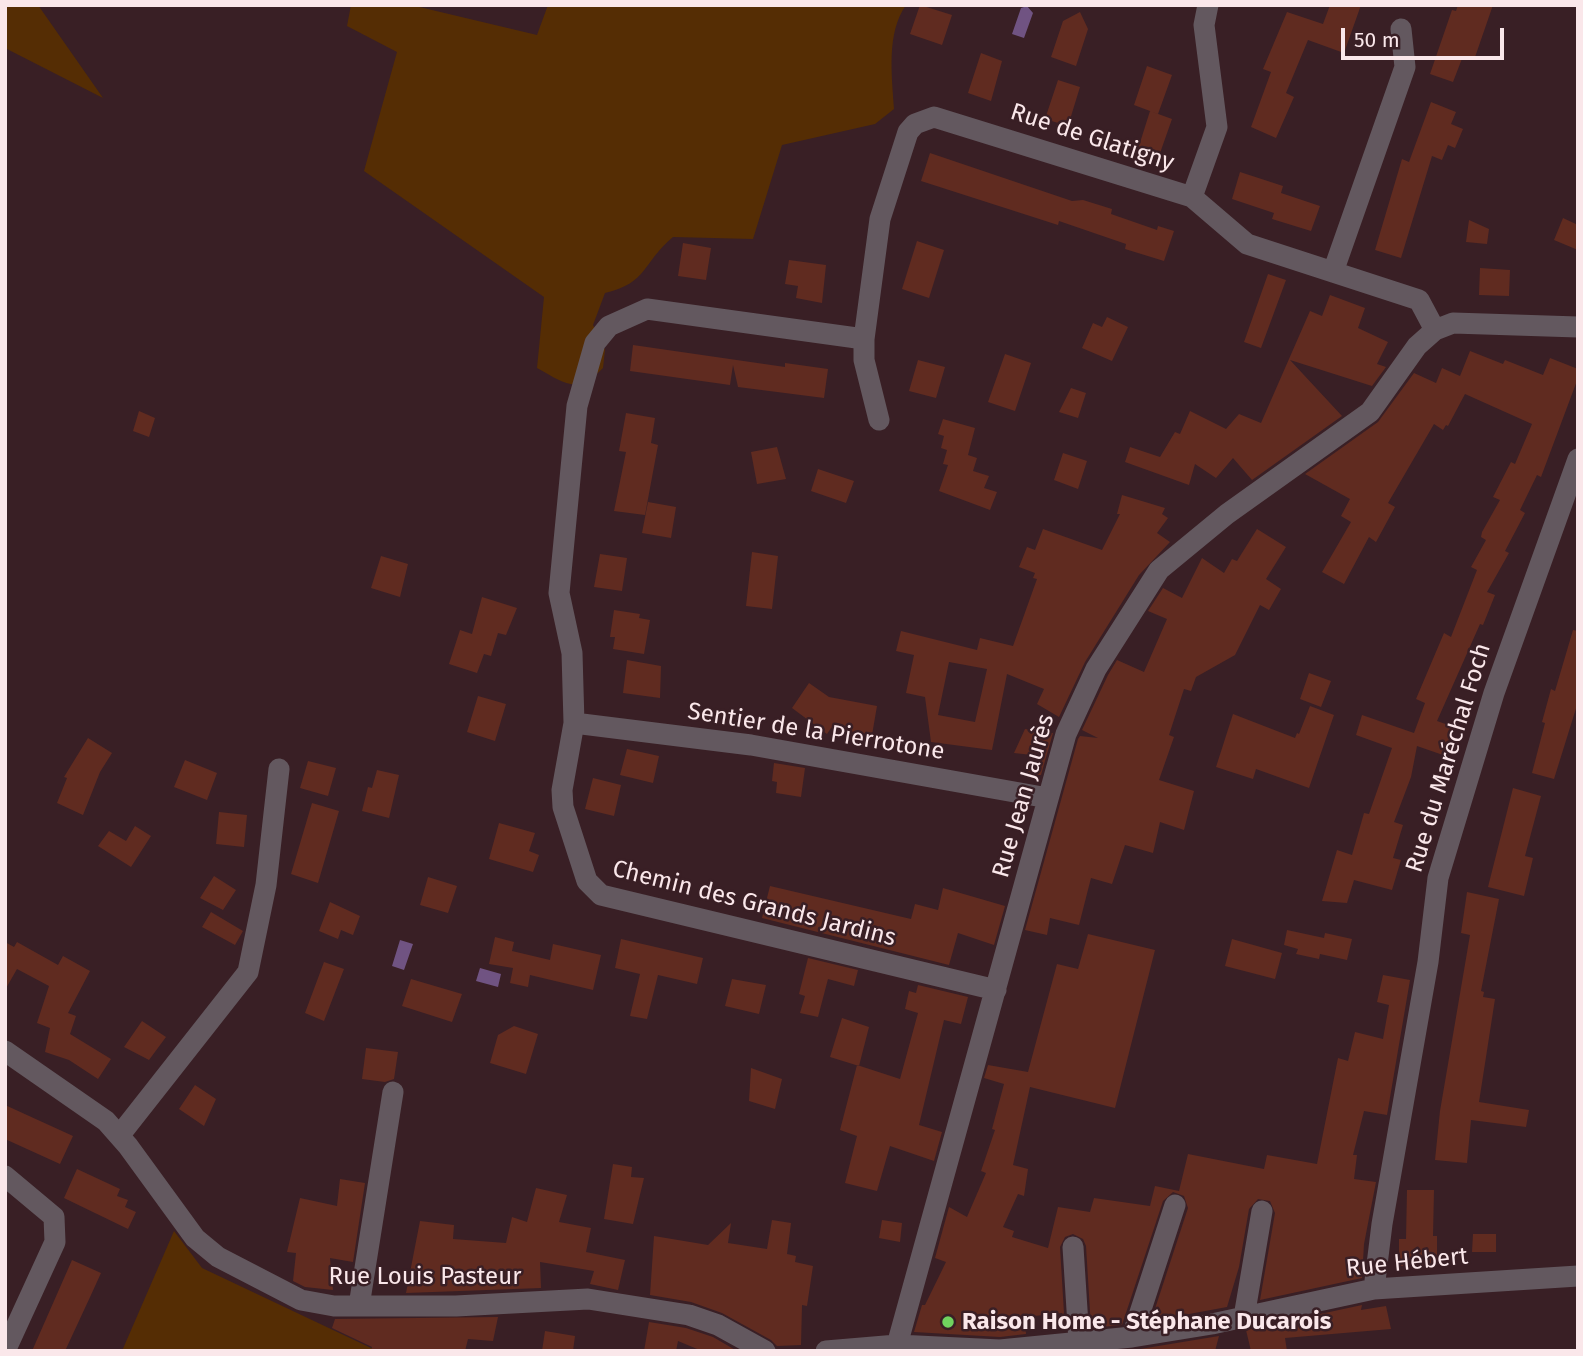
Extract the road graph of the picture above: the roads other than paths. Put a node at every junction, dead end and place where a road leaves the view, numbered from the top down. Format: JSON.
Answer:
{"nodes":[{"id":1,"x":1208,"y":5,"type":"edge"},
{"id":2,"x":1401,"y":29,"type":"dead end"},
{"id":3,"x":1192,"y":197,"type":"junction"},
{"id":4,"x":1333,"y":272,"type":"junction"},
{"id":5,"x":1578,"y":327,"type":"edge"},
{"id":6,"x":1434,"y":330,"type":"junction"},
{"id":7,"x":864,"y":339,"type":"junction"},
{"id":8,"x":880,"y":420,"type":"dead end"},
{"id":9,"x":1578,"y":459,"type":"edge"},
{"id":10,"x":574,"y":723,"type":"junction"},
{"id":11,"x":279,"y":769,"type":"dead end"},
{"id":12,"x":1048,"y":798,"type":"junction"},
{"id":13,"x":996,"y":990,"type":"junction"},
{"id":14,"x":5,"y":1051,"type":"edge"},
{"id":15,"x":393,"y":1092,"type":"dead end"},
{"id":16,"x":119,"y":1136,"type":"junction"},
{"id":17,"x":5,"y":1176,"type":"edge"},
{"id":18,"x":1175,"y":1205,"type":"dead end"},
{"id":19,"x":1262,"y":1212,"type":"dead end"},
{"id":20,"x":1073,"y":1247,"type":"dead end"},
{"id":21,"x":1578,"y":1276,"type":"edge"},
{"id":22,"x":1374,"y":1289,"type":"junction"},
{"id":23,"x":359,"y":1306,"type":"junction"},
{"id":24,"x":1244,"y":1317,"type":"junction"},
{"id":25,"x":1132,"y":1336,"type":"junction"},
{"id":26,"x":1079,"y":1341,"type":"junction"},
{"id":27,"x":897,"y":1345,"type":"junction"},
{"id":28,"x":5,"y":1351,"type":"edge"},
{"id":29,"x":765,"y":1351,"type":"edge"},
{"id":30,"x":826,"y":1351,"type":"edge"}],
"edges":[{"from":1,"to":3,"type":"street"},
{"from":2,"to":4,"type":"street"},
{"from":3,"to":4,"type":"street","name":"Rue de Glatigny"},
{"from":3,"to":7,"type":"street","name":"Rue de Glatigny"},
{"from":4,"to":6,"type":"street","name":"Rue de Glatigny"},
{"from":5,"to":6,"type":"street"},
{"from":6,"to":12,"type":"street","name":"Rue Jean Jaurès"},
{"from":7,"to":8,"type":"street","name":"Rue de Glatigny"},
{"from":7,"to":10,"type":"street","name":"Chemin des Grands Jardins"},
{"from":9,"to":22,"type":"street","name":"Rue du Maréchal Foch"},
{"from":10,"to":12,"type":"street","name":"Sentier de la Pierrotone"},
{"from":10,"to":13,"type":"street","name":"Chemin des Grands Jardins"},
{"from":11,"to":16,"type":"street"},
{"from":12,"to":13,"type":"street","name":"Rue Jean Jaurès"},
{"from":13,"to":27,"type":"street","name":"Rue Jean Jaurès"},
{"from":14,"to":16,"type":"street","name":"Rue Louis Pasteur"},
{"from":15,"to":23,"type":"street"},
{"from":16,"to":23,"type":"street","name":"Rue Louis Pasteur"},
{"from":17,"to":28,"type":"street"},
{"from":18,"to":25,"type":"street"},
{"from":19,"to":24,"type":"street"},
{"from":20,"to":26,"type":"street"},
{"from":21,"to":22,"type":"street","name":"Rue Hébert"},
{"from":22,"to":24,"type":"street","name":"Rue Hébert"},
{"from":23,"to":29,"type":"street","name":"Rue Louis Pasteur"},
{"from":24,"to":25,"type":"street","name":"Rue Hébert"},
{"from":25,"to":26,"type":"street","name":"Rue Hébert"},
{"from":26,"to":27,"type":"street","name":"Rue Hébert"},
{"from":27,"to":30,"type":"street","name":"Rue Hébert"}]}
